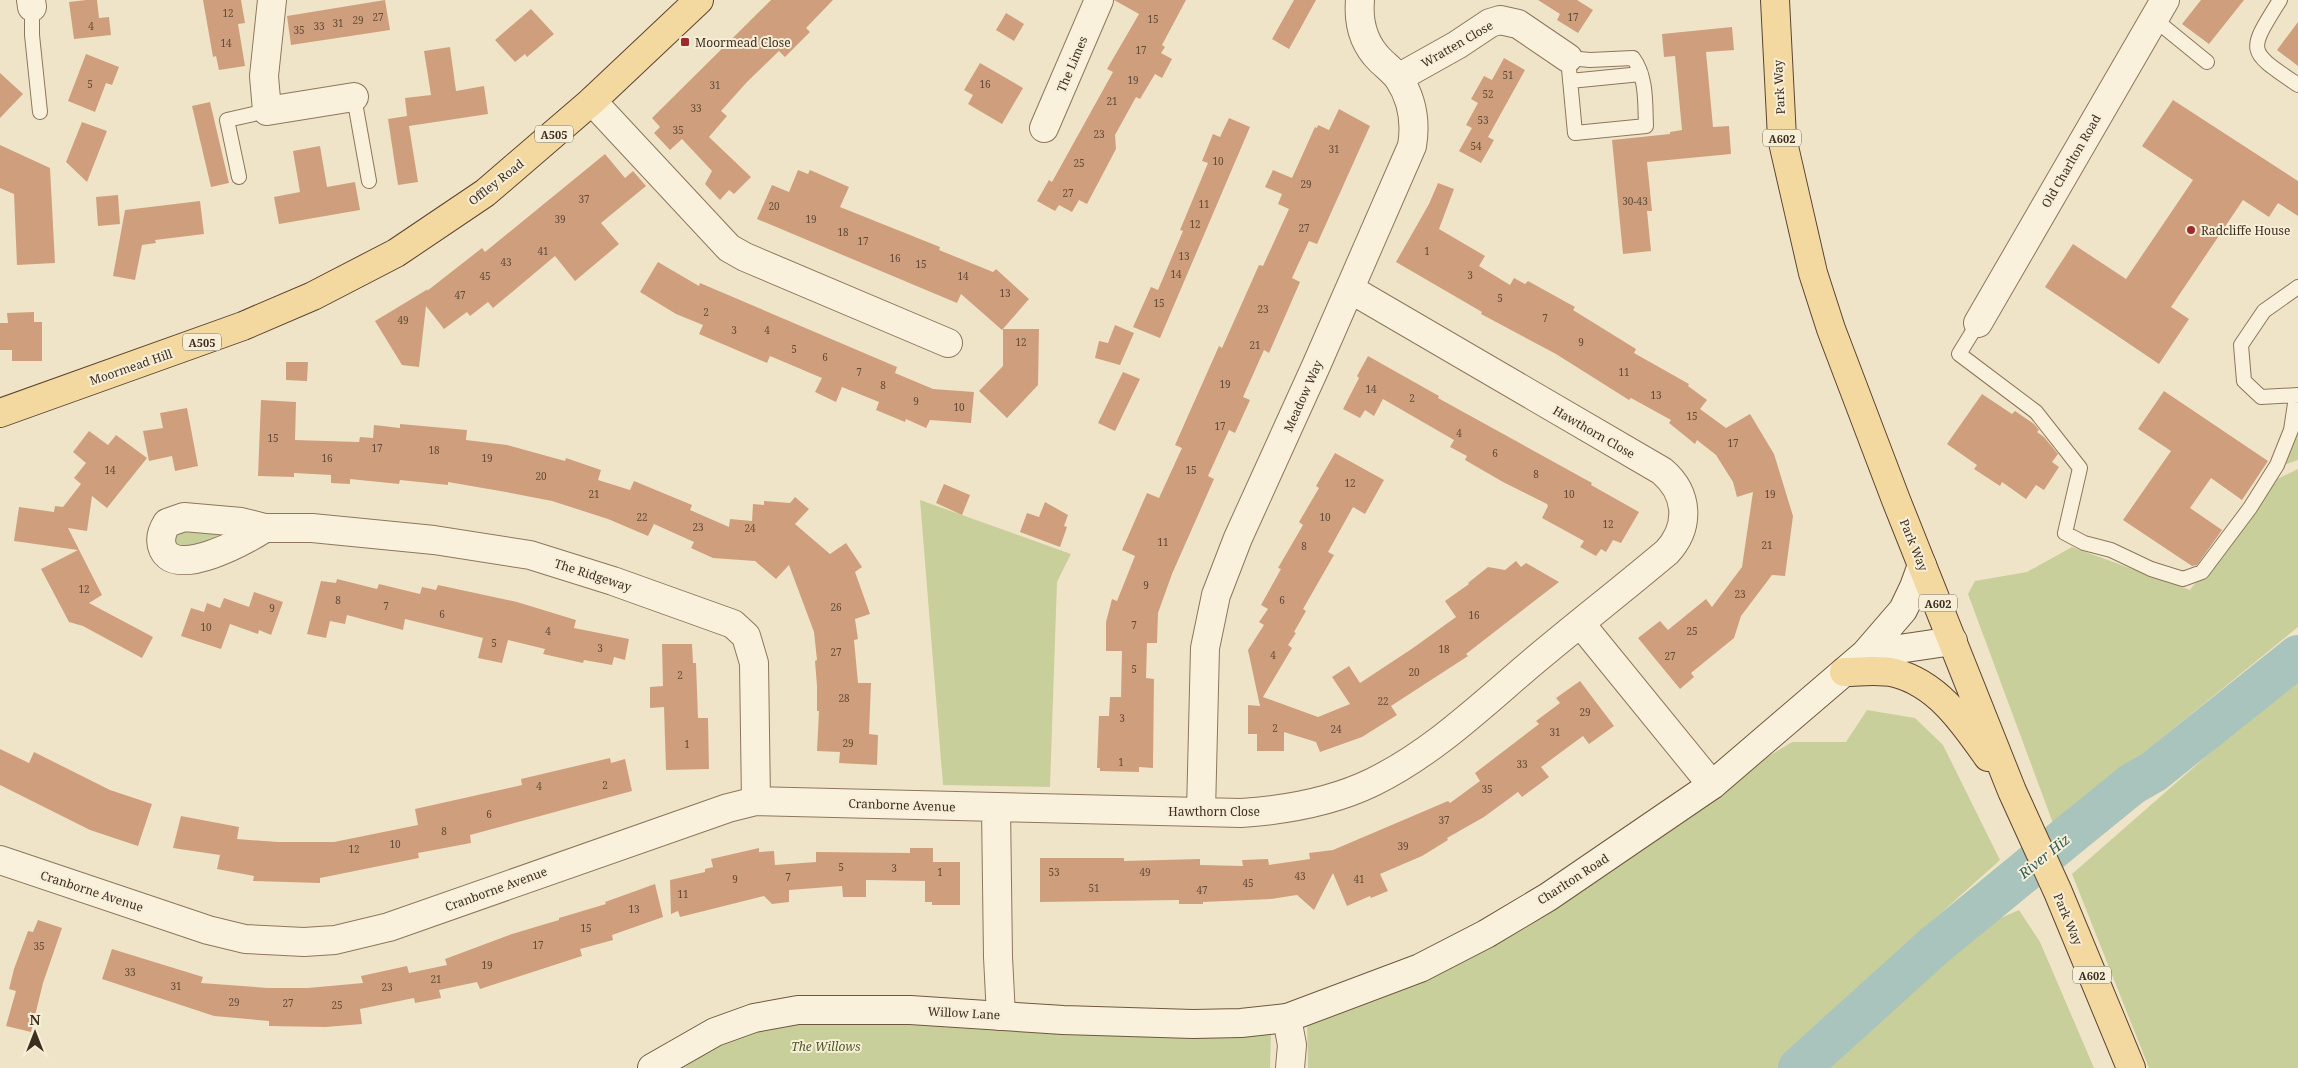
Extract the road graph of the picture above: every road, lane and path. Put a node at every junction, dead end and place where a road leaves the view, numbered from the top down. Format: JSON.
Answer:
{"nodes":[{"id":1,"x":272,"y":0,"type":"edge"},
{"id":2,"x":1099,"y":0,"type":"edge"},
{"id":3,"x":1360,"y":0,"type":"edge"},
{"id":4,"x":1775,"y":0,"type":"edge"},
{"id":5,"x":2280,"y":0,"type":"edge"},
{"id":6,"x":694,"y":1,"type":"edge"},
{"id":7,"x":32,"y":3,"type":"edge"},
{"id":8,"x":2159,"y":9,"type":"edge"},
{"id":9,"x":2207,"y":62,"type":"dead end"},
{"id":10,"x":1569,"y":70,"type":"junction"},
{"id":11,"x":1641,"y":74,"type":"junction"},
{"id":12,"x":1398,"y":78,"type":"junction"},
{"id":13,"x":2298,"y":85,"type":"edge"},
{"id":14,"x":354,"y":97,"type":"joint"},
{"id":15,"x":592,"y":101,"type":"junction"},
{"id":16,"x":267,"y":110,"type":"junction"},
{"id":17,"x":40,"y":112,"type":"dead end"},
{"id":18,"x":1044,"y":128,"type":"dead end"},
{"id":19,"x":239,"y":177,"type":"dead end"},
{"id":20,"x":369,"y":181,"type":"dead end"},
{"id":21,"x":396,"y":253,"type":"joint"},
{"id":22,"x":2298,"y":287,"type":"edge"},
{"id":23,"x":1350,"y":288,"type":"junction"},
{"id":24,"x":1978,"y":323,"type":"joint"},
{"id":25,"x":948,"y":342,"type":"dead end"},
{"id":26,"x":2297,"y":396,"type":"edge"},
{"id":27,"x":0,"y":414,"type":"edge"},
{"id":28,"x":265,"y":528,"type":"dead end"},
{"id":29,"x":1922,"y":565,"type":"junction"},
{"id":30,"x":1580,"y":623,"type":"junction"},
{"id":31,"x":1953,"y":640,"type":"junction"},
{"id":32,"x":1865,"y":654,"type":"junction"},
{"id":33,"x":1844,"y":672,"type":"junction"},
{"id":34,"x":1712,"y":786,"type":"junction"},
{"id":35,"x":2012,"y":791,"type":"junction"},
{"id":36,"x":756,"y":801,"type":"junction"},
{"id":37,"x":996,"y":808,"type":"junction"},
{"id":38,"x":1201,"y":812,"type":"junction"},
{"id":39,"x":1,"y":863,"type":"edge"},
{"id":40,"x":1001,"y":1016,"type":"junction"},
{"id":41,"x":1287,"y":1018,"type":"junction"},
{"id":42,"x":652,"y":1068,"type":"edge"},
{"id":43,"x":1290,"y":1068,"type":"edge"},
{"id":44,"x":2131,"y":1068,"type":"edge"}],
"edges":[{"from":1,"to":16,"type":"street"},
{"from":2,"to":18,"type":"street","name":"The Limes"},
{"from":3,"to":12,"type":"street","name":"Meadow Way"},
{"from":4,"to":29,"type":"main road","name":"Park Way","number":"A602"},
{"from":5,"to":13,"type":"lane"},
{"from":6,"to":15,"type":"main road","name":"Offley Road","number":"A505"},
{"from":7,"to":17,"type":"lane"},
{"from":8,"to":9,"type":"lane"},
{"from":8,"to":24,"type":"street","name":"Old Charlton Road"},
{"from":10,"to":11,"type":"lane"},
{"from":10,"to":11,"type":"lane","name":"Wratten Close"},
{"from":10,"to":11,"type":"lane"},
{"from":10,"to":12,"type":"street","name":"Wratten Close"},
{"from":12,"to":23,"type":"street","name":"Meadow Way"},
{"from":14,"to":16,"type":"street"},
{"from":14,"to":20,"type":"lane"},
{"from":15,"to":21,"type":"main road","name":"Offley Road","number":"A505"},
{"from":15,"to":25,"type":"street"},
{"from":16,"to":19,"type":"lane"},
{"from":21,"to":27,"type":"main road","name":"Moormead Hill","number":"A505"},
{"from":22,"to":26,"type":"lane"},
{"from":23,"to":30,"type":"street","name":"Hawthorn Close"},
{"from":23,"to":38,"type":"street","name":"Meadow Way"},
{"from":24,"to":26,"type":"lane"},
{"from":28,"to":36,"type":"street","name":"The Ridgeway"},
{"from":29,"to":31,"type":"main road","name":"Park Way","number":"A602"},
{"from":29,"to":32,"type":"street","name":"Charlton Road"},
{"from":30,"to":34,"type":"street"},
{"from":30,"to":38,"type":"street","name":"Hawthorn Close"},
{"from":31,"to":32,"type":"street"},
{"from":31,"to":35,"type":"main road","name":"Park Way","number":"A602"},
{"from":32,"to":33,"type":"street","name":"Charlton Road"},
{"from":33,"to":34,"type":"street","name":"Charlton Road"},
{"from":33,"to":35,"type":"main road"},
{"from":34,"to":41,"type":"street","name":"Charlton Road"},
{"from":35,"to":44,"type":"main road","name":"Park Way","number":"A602"},
{"from":36,"to":37,"type":"street","name":"Cranborne Avenue"},
{"from":36,"to":39,"type":"street","name":"Cranborne Avenue"},
{"from":37,"to":38,"type":"street","name":"Hawthorn Close"},
{"from":37,"to":40,"type":"street"},
{"from":40,"to":41,"type":"street","name":"Willow Lane"},
{"from":40,"to":42,"type":"street","name":"Willow Lane"},
{"from":41,"to":43,"type":"street"}]}
